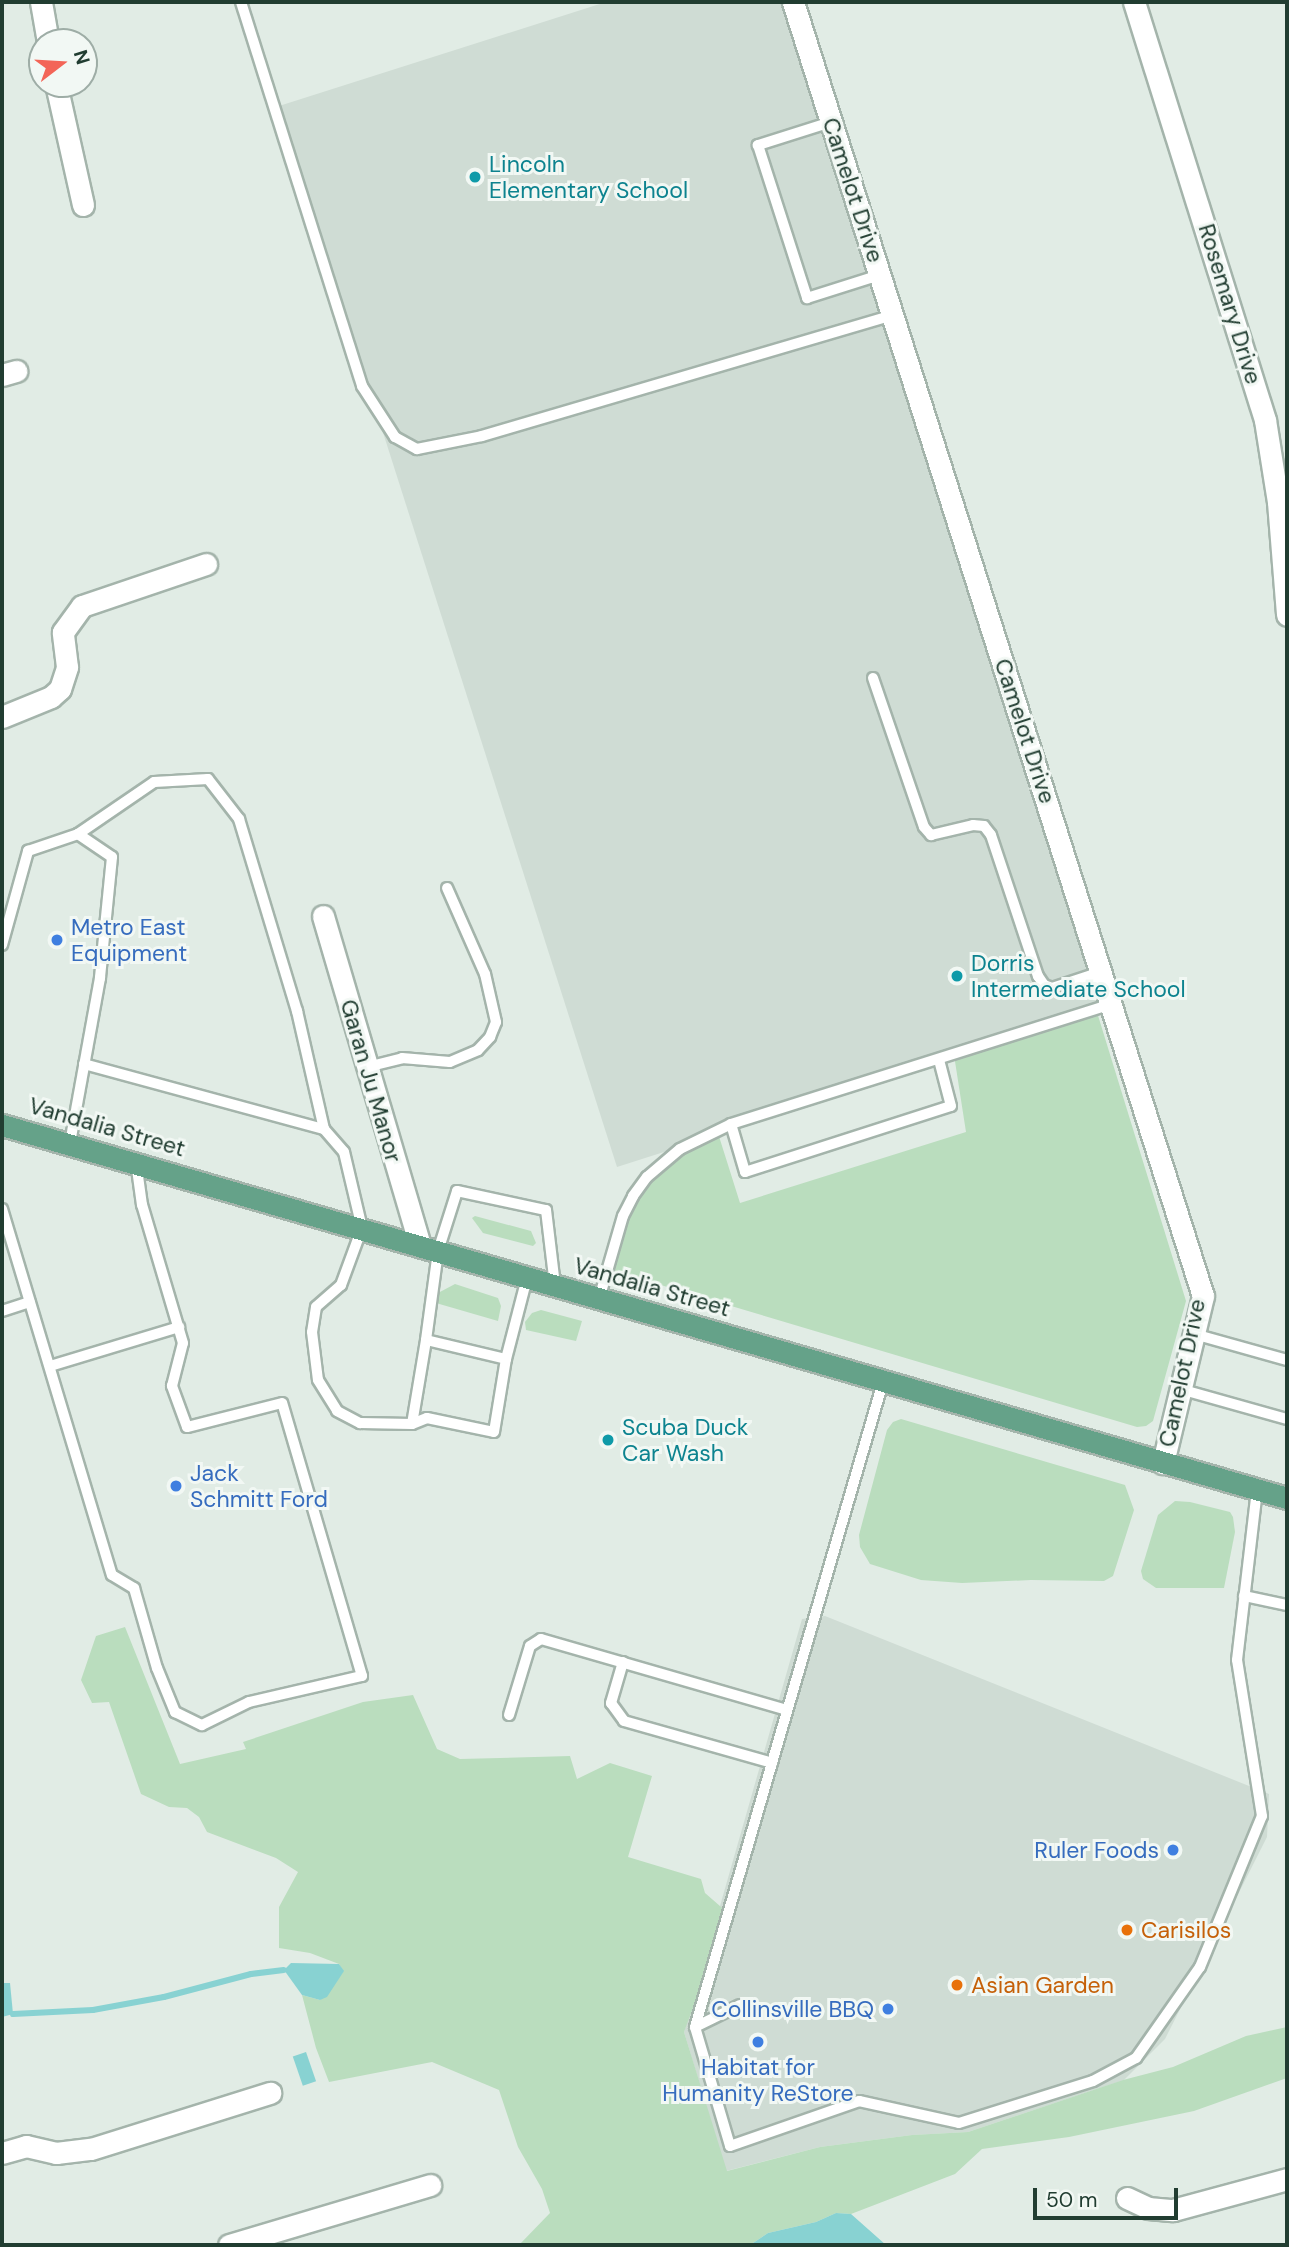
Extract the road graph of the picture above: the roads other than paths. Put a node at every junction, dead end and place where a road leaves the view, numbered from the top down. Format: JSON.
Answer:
{"nodes":[{"id":1,"x":41,"y":2,"type":"edge"},
{"id":2,"x":241,"y":2,"type":"edge"},
{"id":3,"x":793,"y":2,"type":"edge"},
{"id":4,"x":1134,"y":2,"type":"edge"},
{"id":5,"x":46,"y":28,"type":"edge"},
{"id":6,"x":59,"y":98,"type":"edge"},
{"id":7,"x":831,"y":122,"type":"junction"},
{"id":8,"x":83,"y":205,"type":"dead end"},
{"id":9,"x":880,"y":275,"type":"junction"},
{"id":10,"x":892,"y":314,"type":"junction"},
{"id":11,"x":1280,"y":460,"type":"edge"},
{"id":12,"x":206,"y":564,"type":"dead end"},
{"id":13,"x":1287,"y":615,"type":"edge"},
{"id":14,"x":873,"y":678,"type":"dead end"},
{"id":15,"x":2,"y":717,"type":"edge"},
{"id":16,"x":78,"y":834,"type":"junction"},
{"id":17,"x":447,"y":888,"type":"dead end"},
{"id":18,"x":323,"y":916,"type":"dead end"},
{"id":19,"x":2,"y":944,"type":"edge"},
{"id":20,"x":1101,"y":972,"type":"junction"},
{"id":21,"x":1112,"y":1004,"type":"junction"},
{"id":22,"x":939,"y":1060,"type":"junction"},
{"id":23,"x":84,"y":1064,"type":"junction"},
{"id":24,"x":367,"y":1067,"type":"junction"},
{"id":25,"x":731,"y":1124,"type":"junction"},
{"id":26,"x":2,"y":1125,"type":"edge"},
{"id":27,"x":324,"y":1129,"type":"junction"},
{"id":28,"x":69,"y":1143,"type":"junction"},
{"id":29,"x":136,"y":1162,"type":"junction"},
{"id":30,"x":2,"y":1209,"type":"edge"},
{"id":31,"x":362,"y":1228,"type":"junction"},
{"id":32,"x":429,"y":1248,"type":"junction"},
{"id":33,"x":527,"y":1278,"type":"junction"},
{"id":34,"x":555,"y":1286,"type":"junction"},
{"id":35,"x":599,"y":1299,"type":"junction"},
{"id":36,"x":30,"y":1303,"type":"junction"},
{"id":37,"x":2,"y":1311,"type":"edge"},
{"id":38,"x":178,"y":1327,"type":"junction"},
{"id":39,"x":1195,"y":1334,"type":"junction"},
{"id":40,"x":426,"y":1340,"type":"junction"},
{"id":41,"x":506,"y":1359,"type":"junction"},
{"id":42,"x":1287,"y":1360,"type":"edge"},
{"id":43,"x":50,"y":1366,"type":"junction"},
{"id":44,"x":883,"y":1382,"type":"junction"},
{"id":45,"x":1180,"y":1389,"type":"junction"},
{"id":46,"x":1287,"y":1419,"type":"edge"},
{"id":47,"x":412,"y":1424,"type":"junction"},
{"id":48,"x":1163,"y":1463,"type":"junction"},
{"id":49,"x":1257,"y":1490,"type":"junction"},
{"id":50,"x":1287,"y":1498,"type":"edge"},
{"id":51,"x":1244,"y":1596,"type":"junction"},
{"id":52,"x":1287,"y":1604,"type":"edge"},
{"id":53,"x":623,"y":1662,"type":"junction"},
{"id":54,"x":787,"y":1710,"type":"junction"},
{"id":55,"x":509,"y":1715,"type":"dead end"},
{"id":56,"x":772,"y":1763,"type":"junction"},
{"id":57,"x":740,"y":2005,"type":"dead end"},
{"id":58,"x":695,"y":2027,"type":"junction"},
{"id":59,"x":270,"y":2093,"type":"dead end"},
{"id":60,"x":2,"y":2153,"type":"edge"},
{"id":61,"x":1287,"y":2179,"type":"edge"},
{"id":62,"x":430,"y":2185,"type":"dead end"},
{"id":63,"x":1127,"y":2198,"type":"dead end"},
{"id":64,"x":229,"y":2245,"type":"edge"}],
"edges":[{"from":1,"to":5,"type":"street"},
{"from":2,"to":10,"type":"lane"},
{"from":3,"to":7,"type":"street","name":"Camelot Drive"},
{"from":4,"to":11,"type":"street","name":"Rosemary Drive"},
{"from":6,"to":8,"type":"street"},
{"from":7,"to":9,"type":"street","name":"Camelot Drive"},
{"from":7,"to":9,"type":"lane"},
{"from":9,"to":10,"type":"street","name":"Camelot Drive"},
{"from":10,"to":20,"type":"street","name":"Camelot Drive"},
{"from":11,"to":13,"type":"street","name":"Rosemary Drive"},
{"from":12,"to":15,"type":"street"},
{"from":14,"to":20,"type":"lane"},
{"from":16,"to":19,"type":"lane"},
{"from":16,"to":23,"type":"lane"},
{"from":16,"to":27,"type":"lane"},
{"from":17,"to":24,"type":"lane"},
{"from":18,"to":24,"type":"street","name":"Garan Ju Manor"},
{"from":20,"to":21,"type":"street","name":"Camelot Drive"},
{"from":21,"to":22,"type":"lane"},
{"from":21,"to":39,"type":"street","name":"Camelot Drive"},
{"from":22,"to":25,"type":"lane"},
{"from":22,"to":25,"type":"lane"},
{"from":23,"to":27,"type":"lane"},
{"from":23,"to":28,"type":"lane"},
{"from":24,"to":32,"type":"street","name":"Garan Ju Manor"},
{"from":25,"to":35,"type":"lane"},
{"from":26,"to":28,"type":"main road","name":"Vandalia Street"},
{"from":27,"to":31,"type":"lane"},
{"from":28,"to":29,"type":"main road","name":"Vandalia Street"},
{"from":29,"to":31,"type":"main road","name":"Vandalia Street"},
{"from":29,"to":38,"type":"lane"},
{"from":30,"to":36,"type":"lane"},
{"from":31,"to":32,"type":"main road","name":"Vandalia Street"},
{"from":31,"to":47,"type":"lane"},
{"from":32,"to":33,"type":"main road","name":"Vandalia Street"},
{"from":32,"to":34,"type":"lane"},
{"from":32,"to":40,"type":"lane"},
{"from":33,"to":34,"type":"main road","name":"Vandalia Street"},
{"from":33,"to":41,"type":"lane"},
{"from":34,"to":35,"type":"main road","name":"Vandalia Street"},
{"from":35,"to":44,"type":"main road","name":"Vandalia Street"},
{"from":36,"to":37,"type":"lane"},
{"from":36,"to":43,"type":"lane"},
{"from":38,"to":43,"type":"lane"},
{"from":38,"to":43,"type":"lane"},
{"from":39,"to":42,"type":"lane"},
{"from":39,"to":45,"type":"street","name":"Camelot Drive"},
{"from":40,"to":41,"type":"lane"},
{"from":40,"to":47,"type":"lane"},
{"from":41,"to":47,"type":"lane"},
{"from":44,"to":48,"type":"main road","name":"Vandalia Street"},
{"from":44,"to":54,"type":"lane"},
{"from":45,"to":46,"type":"lane"},
{"from":45,"to":48,"type":"street","name":"Camelot Drive"},
{"from":48,"to":49,"type":"main road","name":"Vandalia Street"},
{"from":49,"to":50,"type":"main road","name":"Vandalia Street"},
{"from":49,"to":51,"type":"lane"},
{"from":51,"to":52,"type":"lane"},
{"from":51,"to":58,"type":"lane"},
{"from":53,"to":54,"type":"lane"},
{"from":53,"to":55,"type":"lane"},
{"from":53,"to":56,"type":"lane"},
{"from":54,"to":56,"type":"lane"},
{"from":56,"to":58,"type":"lane"},
{"from":57,"to":58,"type":"lane"},
{"from":59,"to":60,"type":"street"},
{"from":61,"to":63,"type":"street"},
{"from":62,"to":64,"type":"street"}]}
